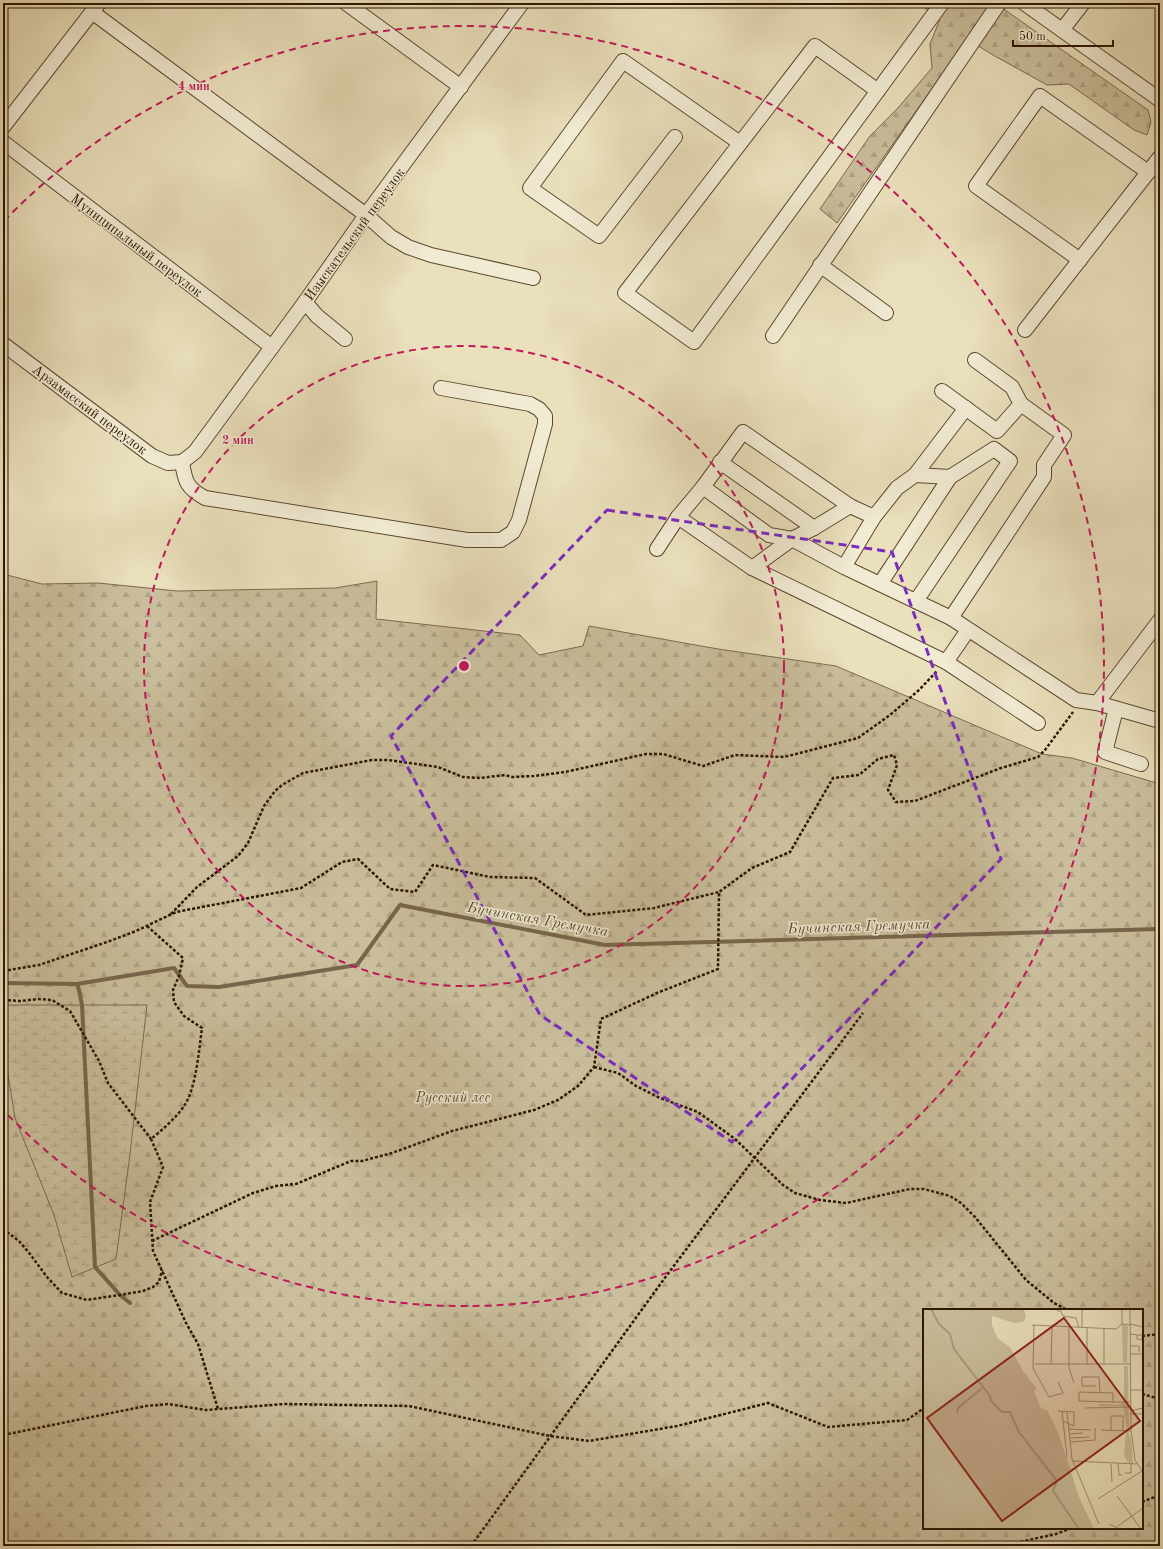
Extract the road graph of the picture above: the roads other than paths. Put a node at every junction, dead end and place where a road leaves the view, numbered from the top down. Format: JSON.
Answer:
{"nodes":[{"id":1,"x":346,"y":3,"type":"edge"},
{"id":2,"x":522,"y":3,"type":"edge"},
{"id":3,"x":942,"y":3,"type":"edge"},
{"id":4,"x":999,"y":3,"type":"edge"},
{"id":5,"x":1024,"y":3,"type":"edge"},
{"id":6,"x":1083,"y":3,"type":"edge"},
{"id":7,"x":95,"y":7,"type":"edge"},
{"id":8,"x":1044,"y":9,"type":"edge"},
{"id":9,"x":1062,"y":30,"type":"junction"},
{"id":10,"x":461,"y":86,"type":"junction"},
{"id":11,"x":878,"y":91,"type":"junction"},
{"id":12,"x":1160,"y":100,"type":"edge"},
{"id":13,"x":3,"y":127,"type":"edge"},
{"id":14,"x":675,"y":137,"type":"dead end"},
{"id":15,"x":3,"y":142,"type":"edge"},
{"id":16,"x":740,"y":143,"type":"junction"},
{"id":17,"x":1160,"y":157,"type":"edge"},
{"id":18,"x":1148,"y":172,"type":"junction"},
{"id":19,"x":366,"y":215,"type":"junction"},
{"id":20,"x":1080,"y":260,"type":"junction"},
{"id":21,"x":820,"y":265,"type":"junction"},
{"id":22,"x":533,"y":278,"type":"dead end"},
{"id":23,"x":305,"y":302,"type":"junction"},
{"id":24,"x":886,"y":313,"type":"dead end"},
{"id":25,"x":1026,"y":330,"type":"dead end"},
{"id":26,"x":773,"y":336,"type":"dead end"},
{"id":27,"x":344,"y":339,"type":"dead end"},
{"id":28,"x":3,"y":344,"type":"edge"},
{"id":29,"x":272,"y":347,"type":"junction"},
{"id":30,"x":975,"y":360,"type":"dead end"},
{"id":31,"x":441,"y":388,"type":"dead end"},
{"id":32,"x":942,"y":391,"type":"dead end"},
{"id":33,"x":1021,"y":404,"type":"junction"},
{"id":34,"x":966,"y":408,"type":"junction"},
{"id":35,"x":997,"y":431,"type":"junction"},
{"id":36,"x":994,"y":449,"type":"junction"},
{"id":37,"x":182,"y":462,"type":"junction"},
{"id":38,"x":720,"y":462,"type":"junction"},
{"id":39,"x":915,"y":475,"type":"junction"},
{"id":40,"x":950,"y":477,"type":"junction"},
{"id":41,"x":703,"y":487,"type":"junction"},
{"id":42,"x":850,"y":506,"type":"junction"},
{"id":43,"x":678,"y":517,"type":"junction"},
{"id":44,"x":874,"y":517,"type":"junction"},
{"id":45,"x":814,"y":528,"type":"junction"},
{"id":46,"x":792,"y":539,"type":"junction"},
{"id":47,"x":657,"y":549,"type":"dead end"},
{"id":48,"x":844,"y":567,"type":"junction"},
{"id":49,"x":752,"y":568,"type":"junction"},
{"id":50,"x":880,"y":584,"type":"junction"},
{"id":51,"x":916,"y":602,"type":"junction"},
{"id":52,"x":951,"y":618,"type":"junction"},
{"id":53,"x":1160,"y":620,"type":"edge"},
{"id":54,"x":968,"y":630,"type":"junction"},
{"id":55,"x":946,"y":662,"type":"junction"},
{"id":56,"x":1097,"y":703,"type":"junction"},
{"id":57,"x":1116,"y":709,"type":"junction"},
{"id":58,"x":1160,"y":721,"type":"edge"},
{"id":59,"x":1038,"y":723,"type":"dead end"},
{"id":60,"x":1141,"y":764,"type":"dead end"}],
"edges":[{"from":1,"to":10,"type":"street"},
{"from":2,"to":10,"type":"street","name":"Изыскательский переулок"},
{"from":3,"to":11,"type":"street"},
{"from":4,"to":21,"type":"street"},
{"from":5,"to":8,"type":"street"},
{"from":6,"to":9,"type":"street"},
{"from":7,"to":13,"type":"street"},
{"from":7,"to":19,"type":"street"},
{"from":8,"to":9,"type":"street"},
{"from":9,"to":12,"type":"street"},
{"from":10,"to":19,"type":"street","name":"Изыскательский переулок"},
{"from":11,"to":16,"type":"street"},
{"from":11,"to":16,"type":"street"},
{"from":14,"to":16,"type":"street"},
{"from":15,"to":29,"type":"street","name":"Муниципальный переулок"},
{"from":17,"to":18,"type":"street"},
{"from":18,"to":20,"type":"street"},
{"from":18,"to":20,"type":"street"},
{"from":19,"to":22,"type":"street"},
{"from":19,"to":23,"type":"street","name":"Изыскательский переулок"},
{"from":20,"to":25,"type":"street"},
{"from":21,"to":24,"type":"street"},
{"from":21,"to":26,"type":"street"},
{"from":23,"to":27,"type":"street"},
{"from":23,"to":29,"type":"street","name":"Изыскательский переулок"},
{"from":28,"to":37,"type":"street","name":"Арзамасский переулок"},
{"from":29,"to":37,"type":"street","name":"Изыскательский переулок"},
{"from":30,"to":33,"type":"street"},
{"from":31,"to":37,"type":"street"},
{"from":32,"to":34,"type":"street"},
{"from":33,"to":35,"type":"street"},
{"from":33,"to":52,"type":"street"},
{"from":34,"to":35,"type":"street"},
{"from":34,"to":39,"type":"street"},
{"from":35,"to":36,"type":"street"},
{"from":36,"to":40,"type":"street"},
{"from":36,"to":51,"type":"street"},
{"from":38,"to":41,"type":"street"},
{"from":38,"to":42,"type":"street"},
{"from":38,"to":45,"type":"street"},
{"from":39,"to":40,"type":"street"},
{"from":39,"to":44,"type":"street"},
{"from":40,"to":50,"type":"street"},
{"from":41,"to":43,"type":"street"},
{"from":41,"to":46,"type":"street"},
{"from":42,"to":44,"type":"street"},
{"from":42,"to":45,"type":"street"},
{"from":43,"to":47,"type":"street"},
{"from":43,"to":49,"type":"street"},
{"from":44,"to":48,"type":"street"},
{"from":45,"to":46,"type":"street"},
{"from":46,"to":48,"type":"street"},
{"from":46,"to":49,"type":"street"},
{"from":48,"to":50,"type":"street"},
{"from":49,"to":55,"type":"street"},
{"from":50,"to":51,"type":"street"},
{"from":51,"to":52,"type":"street"},
{"from":52,"to":54,"type":"street"},
{"from":53,"to":56,"type":"street"},
{"from":54,"to":55,"type":"street"},
{"from":54,"to":56,"type":"street"},
{"from":55,"to":59,"type":"street"},
{"from":56,"to":57,"type":"street"},
{"from":57,"to":58,"type":"street"},
{"from":57,"to":60,"type":"street"}]}
